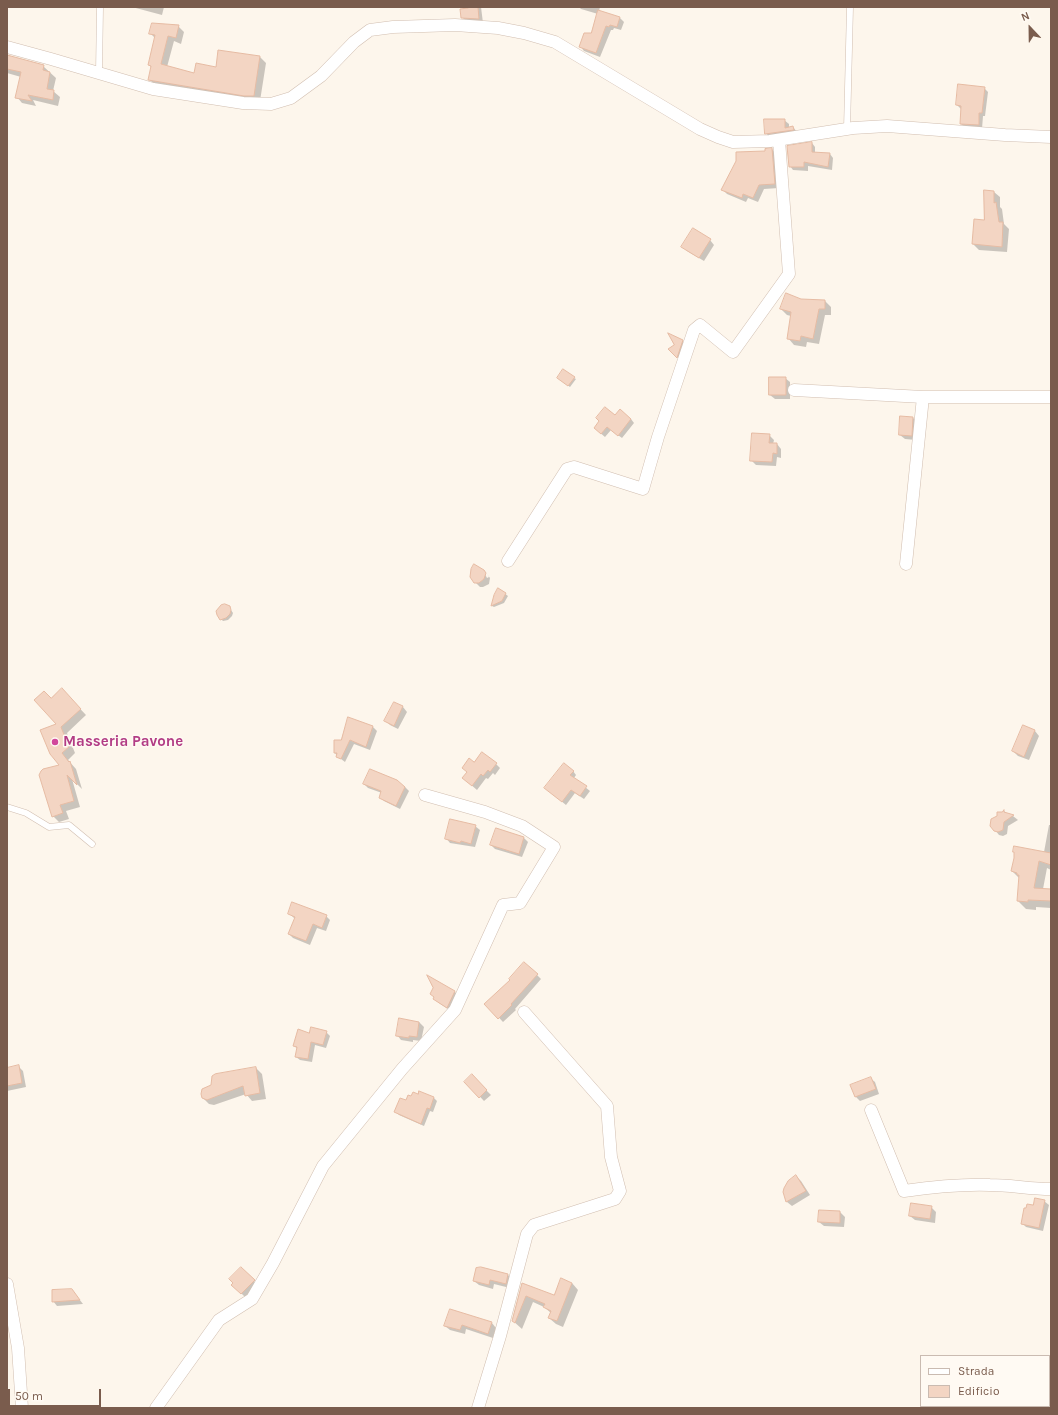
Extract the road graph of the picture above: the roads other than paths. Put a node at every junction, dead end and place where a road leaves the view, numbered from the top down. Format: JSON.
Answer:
{"nodes":[{"id":1,"x":100,"y":7,"type":"edge"},
{"id":2,"x":850,"y":7,"type":"edge"},
{"id":3,"x":7,"y":47,"type":"edge"},
{"id":4,"x":99,"y":73,"type":"junction"},
{"id":5,"x":847,"y":129,"type":"junction"},
{"id":6,"x":1051,"y":136,"type":"edge"},
{"id":7,"x":779,"y":140,"type":"junction"},
{"id":8,"x":794,"y":390,"type":"dead end"},
{"id":9,"x":923,"y":397,"type":"junction"},
{"id":10,"x":1051,"y":397,"type":"edge"},
{"id":11,"x":508,"y":561,"type":"dead end"},
{"id":12,"x":906,"y":564,"type":"dead end"},
{"id":13,"x":424,"y":795,"type":"dead end"},
{"id":14,"x":7,"y":808,"type":"edge"},
{"id":15,"x":92,"y":844,"type":"dead end"},
{"id":16,"x":524,"y":1012,"type":"dead end"},
{"id":17,"x":871,"y":1110,"type":"dead end"},
{"id":18,"x":1051,"y":1189,"type":"edge"},
{"id":19,"x":7,"y":1284,"type":"edge"},
{"id":20,"x":22,"y":1408,"type":"edge"},
{"id":21,"x":156,"y":1408,"type":"edge"},
{"id":22,"x":478,"y":1408,"type":"edge"}],
"edges":[{"from":1,"to":4,"type":"lane"},
{"from":2,"to":5,"type":"lane"},
{"from":3,"to":4,"type":"street"},
{"from":4,"to":7,"type":"street"},
{"from":5,"to":6,"type":"street"},
{"from":5,"to":7,"type":"street"},
{"from":7,"to":11,"type":"street"},
{"from":8,"to":9,"type":"street"},
{"from":9,"to":10,"type":"street"},
{"from":9,"to":12,"type":"street"},
{"from":13,"to":21,"type":"street"},
{"from":14,"to":15,"type":"lane"},
{"from":16,"to":22,"type":"street"},
{"from":17,"to":18,"type":"street"},
{"from":19,"to":20,"type":"street"}]}
